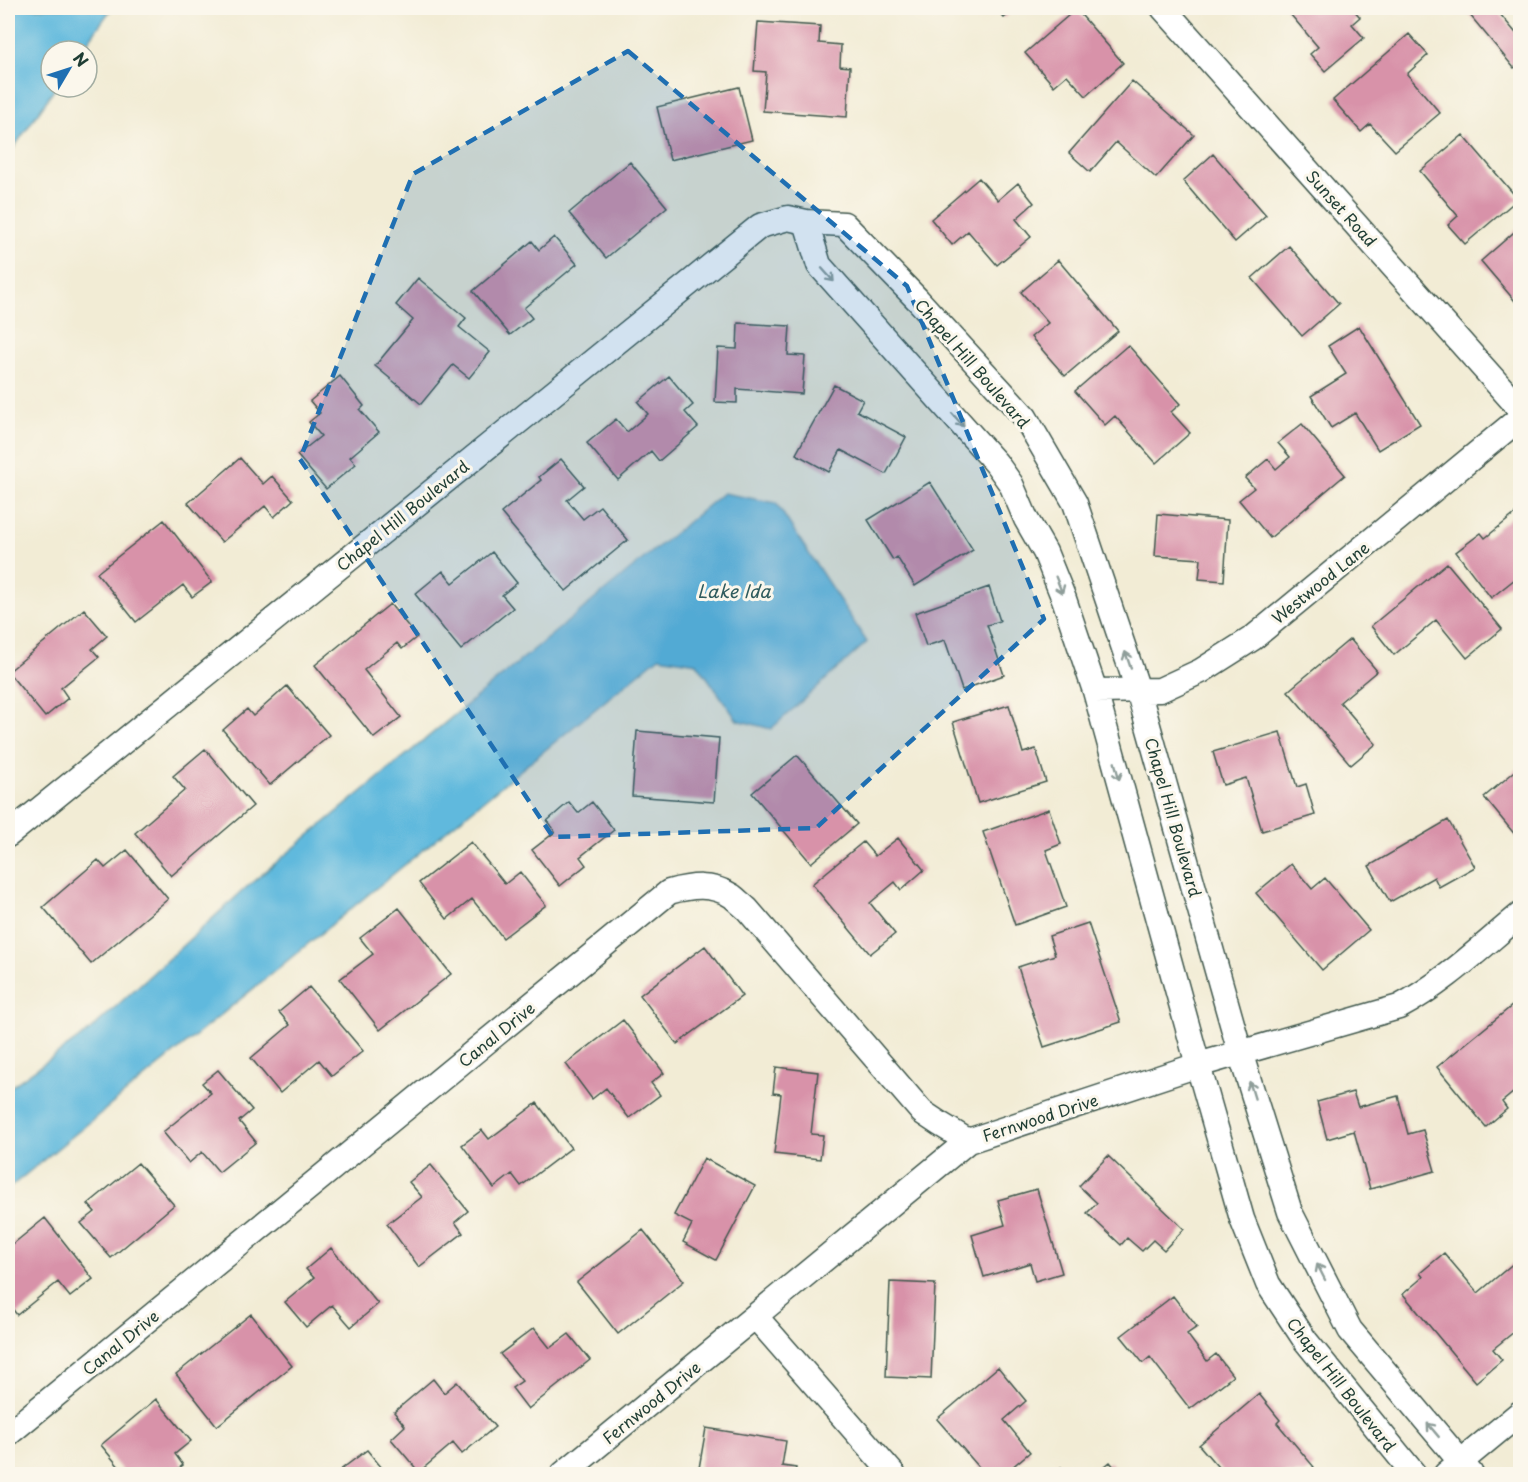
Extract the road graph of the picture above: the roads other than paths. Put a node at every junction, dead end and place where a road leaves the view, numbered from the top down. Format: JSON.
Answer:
{"nodes":[{"id":1,"x":1163,"y":8,"type":"edge"},
{"id":2,"x":806,"y":222,"type":"junction"},
{"id":3,"x":1521,"y":409,"type":"edge"},
{"id":4,"x":1521,"y":417,"type":"edge"},
{"id":5,"x":1138,"y":690,"type":"junction"},
{"id":6,"x":1095,"y":691,"type":"junction"},
{"id":7,"x":8,"y":835,"type":"edge"},
{"id":8,"x":1521,"y":915,"type":"edge"},
{"id":9,"x":1240,"y":1052,"type":"junction"},
{"id":10,"x":1198,"y":1065,"type":"junction"},
{"id":11,"x":968,"y":1141,"type":"junction"},
{"id":12,"x":755,"y":1316,"type":"junction"},
{"id":13,"x":1521,"y":1413,"type":"edge"},
{"id":14,"x":8,"y":1434,"type":"edge"},
{"id":15,"x":1459,"y":1470,"type":"edge"},
{"id":16,"x":563,"y":1474,"type":"edge"},
{"id":17,"x":893,"y":1474,"type":"edge"},
{"id":18,"x":1414,"y":1474,"type":"edge"}],
"edges":[{"from":1,"to":3,"type":"street","name":"Sunset Road"},
{"from":5,"to":2,"type":"street","name":"Chapel Hill Boulevard","one_way":true},
{"from":2,"to":6,"type":"street","name":"Chapel Hill Boulevard","one_way":true},
{"from":2,"to":7,"type":"street","name":"Chapel Hill Boulevard"},
{"from":4,"to":5,"type":"street","name":"Westwood Lane"},
{"from":5,"to":6,"type":"street","name":"Westwood Lane"},
{"from":5,"to":9,"type":"street","name":"Chapel Hill Boulevard"},
{"from":6,"to":10,"type":"street","name":"Chapel Hill Boulevard","one_way":true},
{"from":8,"to":9,"type":"street","name":"Fernwood Drive"},
{"from":9,"to":10,"type":"street","name":"Fernwood Drive"},
{"from":15,"to":9,"type":"street","name":"Chapel Hill Boulevard","one_way":true},
{"from":10,"to":11,"type":"street","name":"Fernwood Drive"},
{"from":10,"to":18,"type":"street","name":"Chapel Hill Boulevard"},
{"from":11,"to":12,"type":"street","name":"Fernwood Drive"},
{"from":11,"to":14,"type":"street","name":"Canal Drive"},
{"from":12,"to":16,"type":"street","name":"Fernwood Drive"},
{"from":12,"to":17,"type":"street"},
{"from":13,"to":15,"type":"street"}]}
